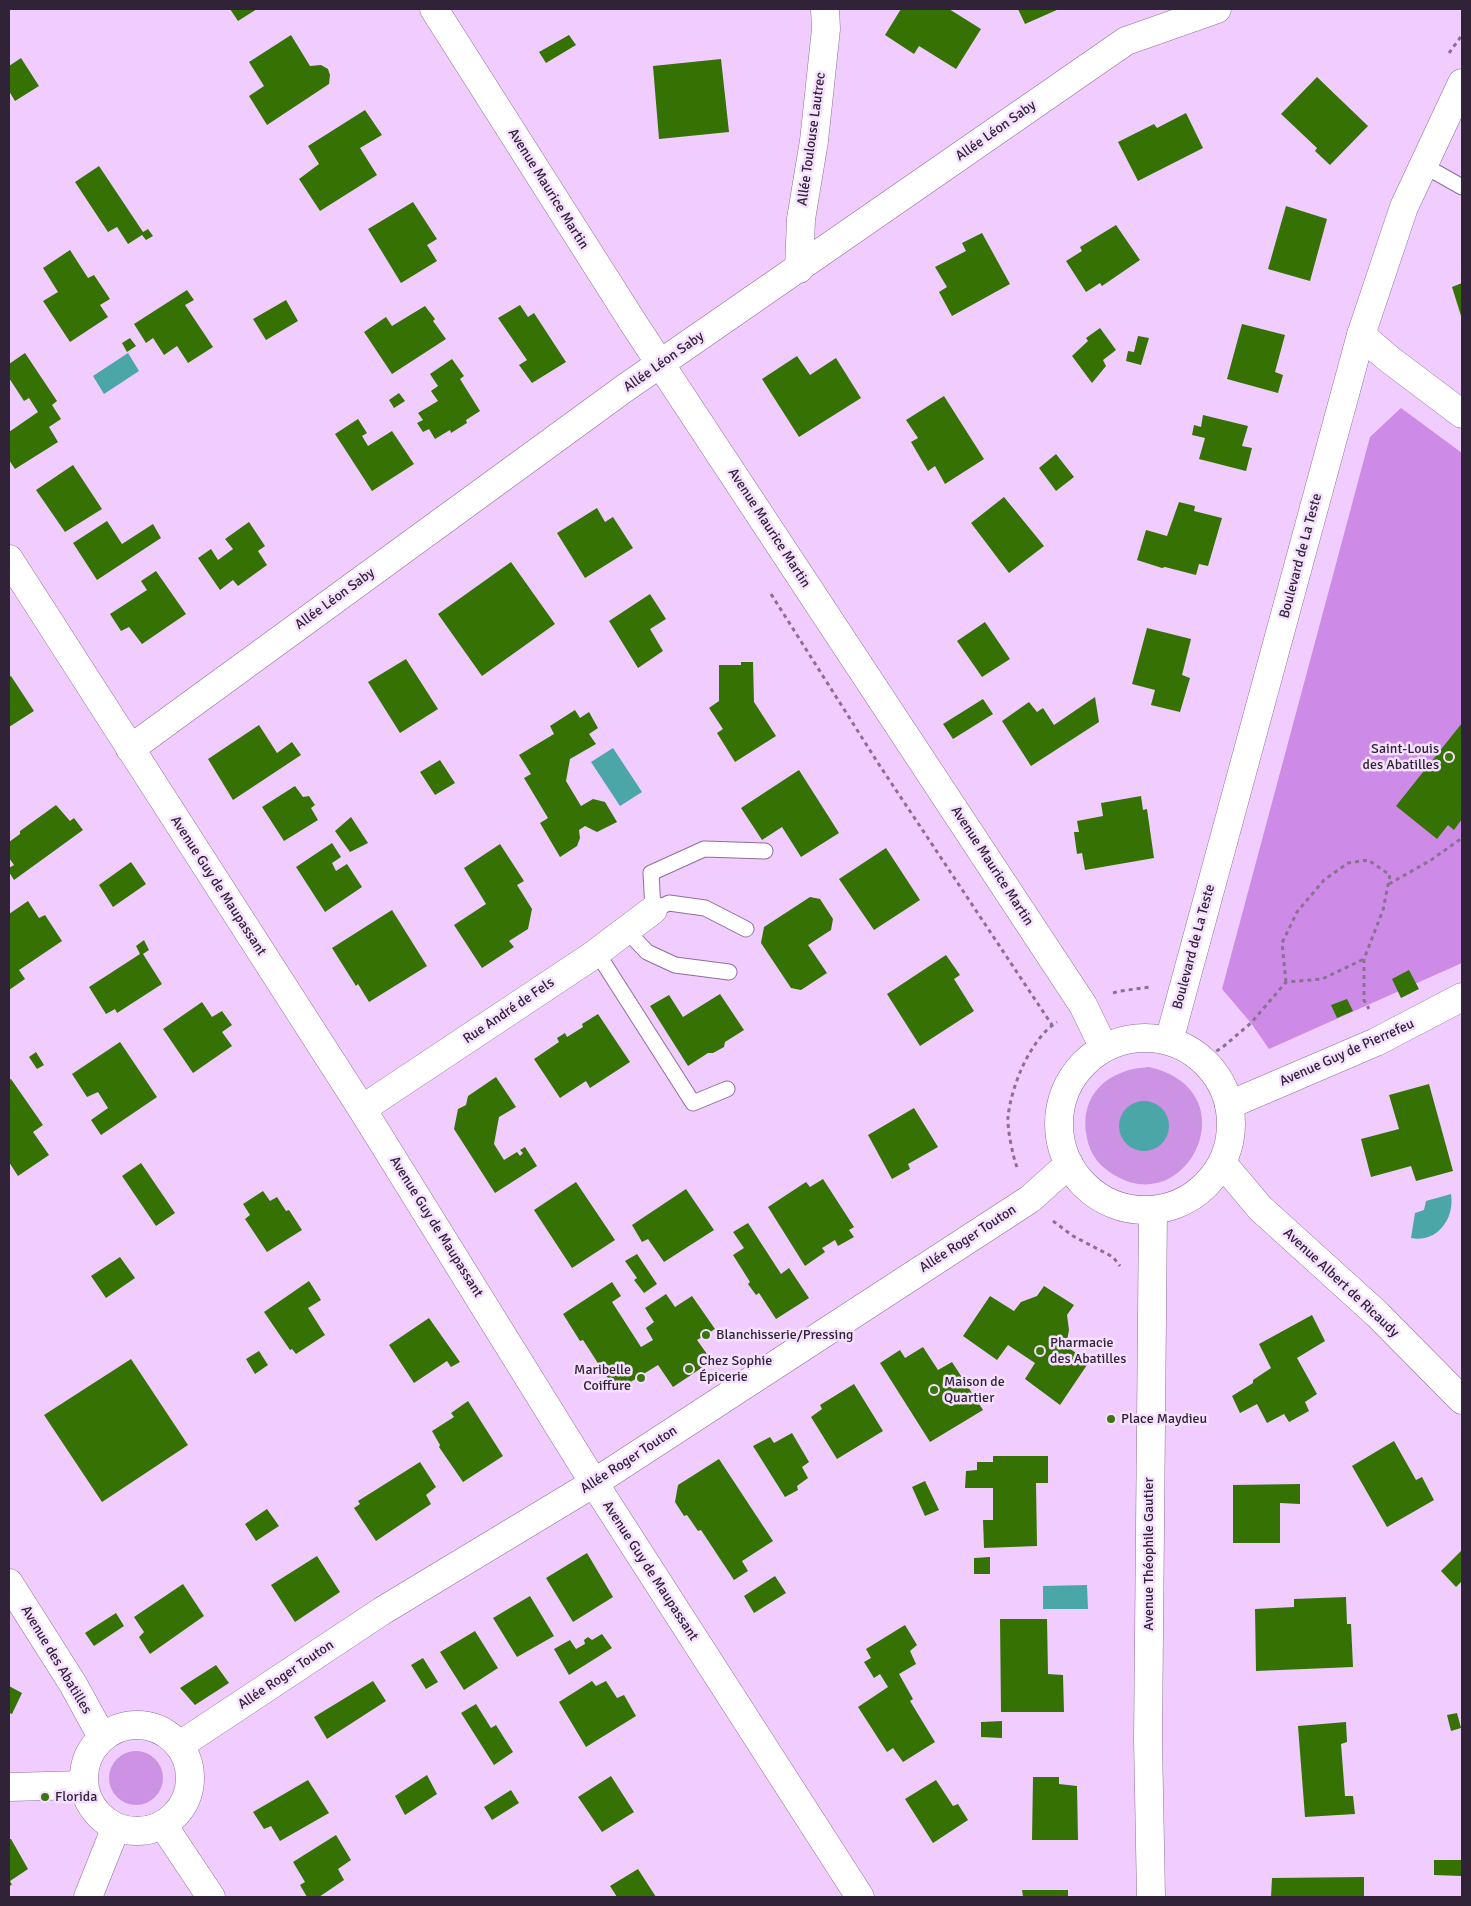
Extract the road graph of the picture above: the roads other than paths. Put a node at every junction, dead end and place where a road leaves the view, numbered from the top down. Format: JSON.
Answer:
{"nodes":[{"id":1,"x":434,"y":9,"type":"edge"},
{"id":2,"x":825,"y":9,"type":"edge"},
{"id":3,"x":1217,"y":9,"type":"edge"},
{"id":4,"x":1462,"y":83,"type":"edge"},
{"id":5,"x":1423,"y":165,"type":"junction"},
{"id":6,"x":1462,"y":187,"type":"edge"},
{"id":7,"x":799,"y":269,"type":"junction"},
{"id":8,"x":1361,"y":335,"type":"junction"},
{"id":9,"x":660,"y":364,"type":"junction"},
{"id":10,"x":1462,"y":414,"type":"edge"},
{"id":11,"x":9,"y":559,"type":"edge"},
{"id":12,"x":130,"y":750,"type":"junction"},
{"id":13,"x":765,"y":851,"type":"dead end"},
{"id":14,"x":653,"y":910,"type":"junction"},
{"id":15,"x":746,"y":929,"type":"dead end"},
{"id":16,"x":626,"y":930,"type":"junction"},
{"id":17,"x":596,"y":951,"type":"junction"},
{"id":18,"x":729,"y":972,"type":"dead end"},
{"id":19,"x":1462,"y":997,"type":"edge"},
{"id":20,"x":1168,"y":1041,"type":"junction"},
{"id":21,"x":1104,"y":1048,"type":"junction"},
{"id":22,"x":727,"y":1089,"type":"dead end"},
{"id":23,"x":1229,"y":1104,"type":"junction"},
{"id":24,"x":362,"y":1109,"type":"junction"},
{"id":25,"x":1069,"y":1164,"type":"junction"},
{"id":26,"x":1223,"y":1164,"type":"junction"},
{"id":27,"x":1152,"y":1210,"type":"junction"},
{"id":28,"x":1462,"y":1400,"type":"edge"},
{"id":29,"x":594,"y":1483,"type":"junction"},
{"id":30,"x":9,"y":1583,"type":"edge"},
{"id":31,"x":102,"y":1737,"type":"junction"},
{"id":32,"x":180,"y":1745,"type":"junction"},
{"id":33,"x":84,"y":1785,"type":"junction"},
{"id":34,"x":9,"y":1787,"type":"edge"},
{"id":35,"x":163,"y":1826,"type":"junction"},
{"id":36,"x":116,"y":1827,"type":"junction"},
{"id":37,"x":88,"y":1897,"type":"edge"},
{"id":38,"x":211,"y":1897,"type":"edge"},
{"id":39,"x":860,"y":1897,"type":"edge"},
{"id":40,"x":1151,"y":1897,"type":"edge"}],
"edges":[{"from":1,"to":9,"type":"street","name":"Avenue Maurice Martin"},
{"from":2,"to":7,"type":"street","name":"Allée Toulouse Lautrec"},
{"from":3,"to":7,"type":"street","name":"Allée Léon Saby"},
{"from":4,"to":5,"type":"street","name":"Boulevard de La Teste"},
{"from":5,"to":6,"type":"lane"},
{"from":5,"to":8,"type":"street","name":"Boulevard de La Teste"},
{"from":7,"to":9,"type":"street","name":"Allée Léon Saby"},
{"from":8,"to":10,"type":"street"},
{"from":8,"to":20,"type":"street","name":"Boulevard de La Teste"},
{"from":9,"to":12,"type":"street","name":"Allée Léon Saby"},
{"from":9,"to":21,"type":"street","name":"Avenue Maurice Martin"},
{"from":11,"to":12,"type":"street","name":"Avenue Guy de Maupassant"},
{"from":12,"to":24,"type":"street","name":"Avenue Guy de Maupassant"},
{"from":13,"to":14,"type":"lane"},
{"from":14,"to":15,"type":"lane"},
{"from":14,"to":16,"type":"street","name":"Rue André de Fels"},
{"from":16,"to":17,"type":"street","name":"Rue André de Fels"},
{"from":16,"to":18,"type":"lane"},
{"from":17,"to":22,"type":"lane"},
{"from":17,"to":24,"type":"street","name":"Rue André de Fels"},
{"from":19,"to":23,"type":"street","name":"Avenue Guy de Pierrefeu"},
{"from":20,"to":21,"type":"street"},
{"from":20,"to":23,"type":"street"},
{"from":21,"to":25,"type":"street"},
{"from":23,"to":26,"type":"street"},
{"from":24,"to":29,"type":"street","name":"Avenue Guy de Maupassant"},
{"from":25,"to":27,"type":"street"},
{"from":25,"to":29,"type":"street","name":"Allée Roger Touton"},
{"from":26,"to":27,"type":"street"},
{"from":26,"to":28,"type":"street","name":"Avenue Albert de Ricaudy"},
{"from":27,"to":40,"type":"street","name":"Avenue Théophile Gautier"},
{"from":29,"to":32,"type":"street","name":"Allée Roger Touton"},
{"from":29,"to":39,"type":"street","name":"Avenue Guy de Maupassant"},
{"from":30,"to":31,"type":"street","name":"Avenue des Abatilles"},
{"from":31,"to":32,"type":"street"},
{"from":31,"to":33,"type":"street"},
{"from":32,"to":35,"type":"street"},
{"from":33,"to":34,"type":"street"},
{"from":33,"to":36,"type":"street"},
{"from":35,"to":36,"type":"street"},
{"from":35,"to":38,"type":"street"},
{"from":36,"to":37,"type":"street"}]}
